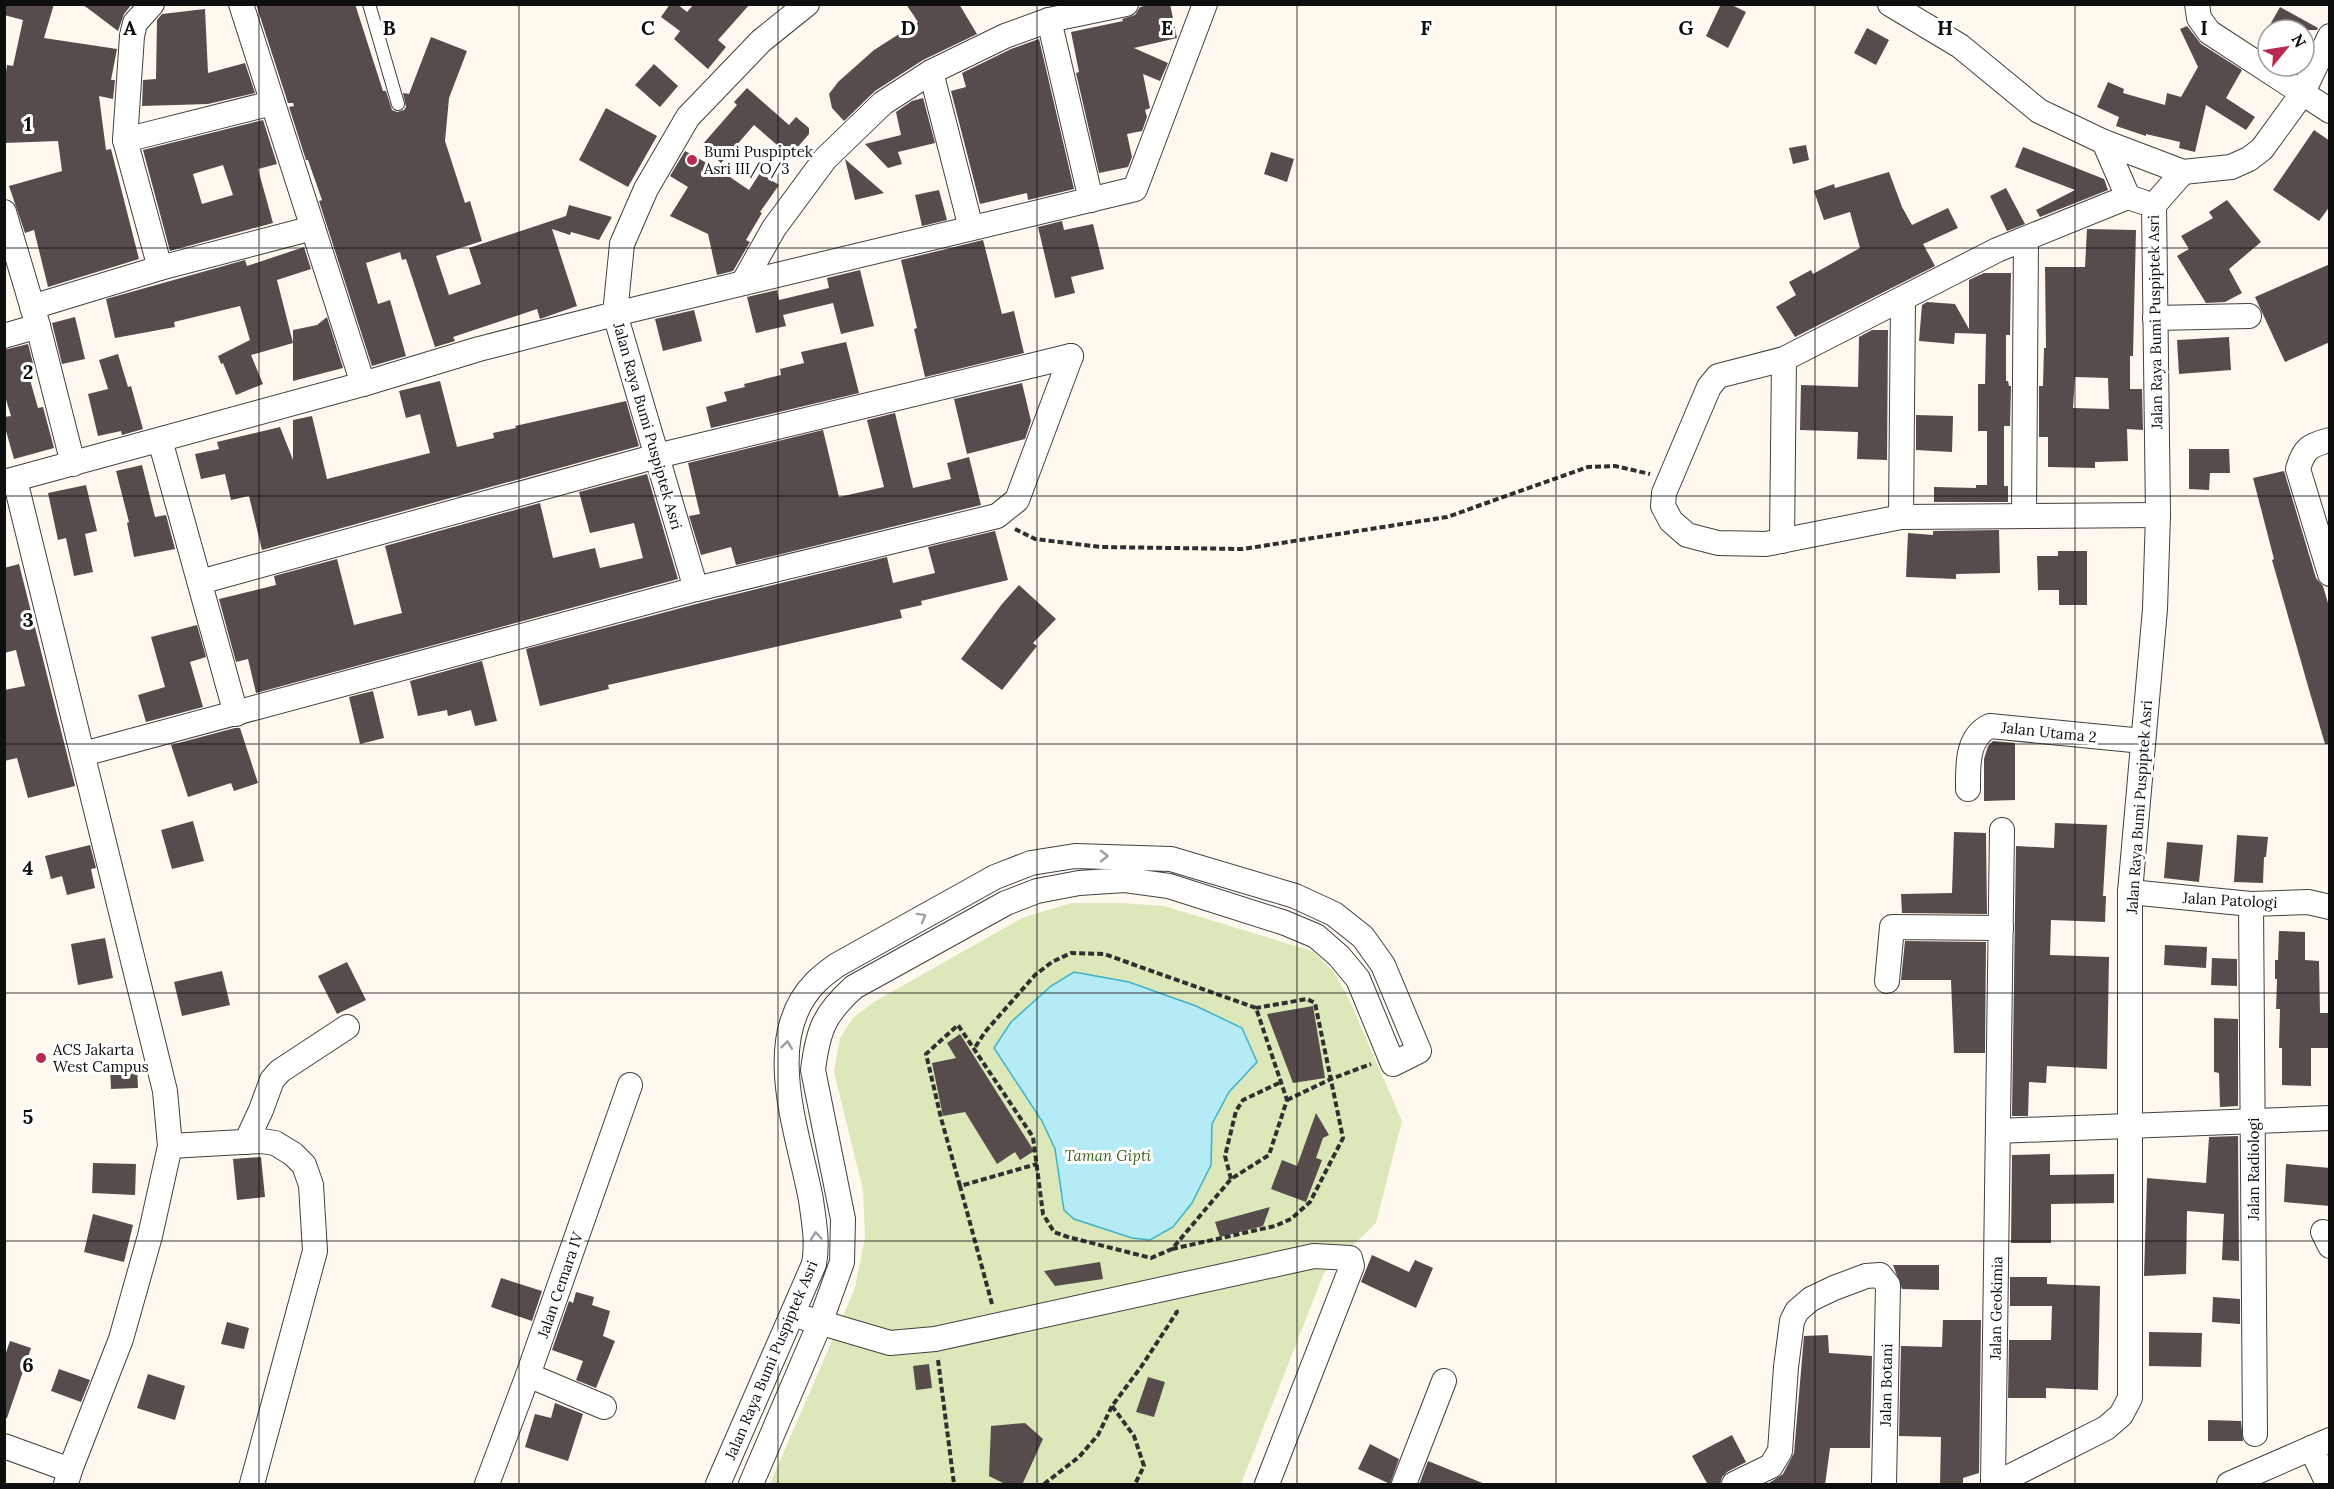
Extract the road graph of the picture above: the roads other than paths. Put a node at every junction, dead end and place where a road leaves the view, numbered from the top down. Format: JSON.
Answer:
{"nodes":[{"id":1,"x":152,"y":4,"type":"edge"},
{"id":2,"x":241,"y":4,"type":"edge"},
{"id":3,"x":369,"y":4,"type":"edge"},
{"id":4,"x":807,"y":4,"type":"edge"},
{"id":5,"x":1126,"y":4,"type":"edge"},
{"id":6,"x":1205,"y":4,"type":"edge"},
{"id":7,"x":1890,"y":4,"type":"edge"},
{"id":8,"x":2197,"y":4,"type":"edge"},
{"id":9,"x":1049,"y":20,"type":"junction"},
{"id":10,"x":2330,"y":36,"type":"edge"},
{"id":11,"x":931,"y":72,"type":"junction"},
{"id":12,"x":2302,"y":94,"type":"junction"},
{"id":13,"x":272,"y":103,"type":"junction"},
{"id":14,"x":398,"y":104,"type":"dead end"},
{"id":15,"x":2330,"y":111,"type":"edge"},
{"id":16,"x":125,"y":140,"type":"junction"},
{"id":17,"x":2104,"y":142,"type":"junction"},
{"id":18,"x":2183,"y":172,"type":"junction"},
{"id":19,"x":2128,"y":197,"type":"junction"},
{"id":20,"x":1091,"y":200,"type":"junction"},
{"id":21,"x":2154,"y":205,"type":"junction"},
{"id":22,"x":4,"y":212,"type":"edge"},
{"id":23,"x":313,"y":228,"type":"junction"},
{"id":24,"x":971,"y":228,"type":"junction"},
{"id":25,"x":2026,"y":239,"type":"junction"},
{"id":26,"x":160,"y":268,"type":"junction"},
{"id":27,"x":743,"y":283,"type":"junction"},
{"id":28,"x":1903,"y":298,"type":"junction"},
{"id":29,"x":615,"y":314,"type":"junction"},
{"id":30,"x":2248,"y":316,"type":"dead end"},
{"id":31,"x":35,"y":317,"type":"junction"},
{"id":32,"x":2155,"y":318,"type":"junction"},
{"id":33,"x":4,"y":336,"type":"edge"},
{"id":34,"x":1784,"y":359,"type":"junction"},
{"id":35,"x":363,"y":384,"type":"junction"},
{"id":36,"x":160,"y":440,"type":"junction"},
{"id":37,"x":2330,"y":440,"type":"edge"},
{"id":38,"x":657,"y":456,"type":"junction"},
{"id":39,"x":73,"y":464,"type":"junction"},
{"id":40,"x":10,"y":481,"type":"edge"},
{"id":41,"x":2024,"y":516,"type":"junction"},
{"id":42,"x":2158,"y":516,"type":"junction"},
{"id":43,"x":1901,"y":517,"type":"junction"},
{"id":44,"x":1782,"y":541,"type":"junction"},
{"id":45,"x":2330,"y":574,"type":"edge"},
{"id":46,"x":200,"y":582,"type":"junction"},
{"id":47,"x":696,"y":590,"type":"junction"},
{"id":48,"x":236,"y":714,"type":"junction"},
{"id":49,"x":2143,"y":741,"type":"junction"},
{"id":50,"x":83,"y":754,"type":"junction"},
{"id":51,"x":1968,"y":789,"type":"dead end"},
{"id":52,"x":2002,"y":830,"type":"dead end"},
{"id":53,"x":2130,"y":892,"type":"junction"},
{"id":54,"x":2251,"y":904,"type":"junction"},
{"id":55,"x":2330,"y":907,"type":"edge"},
{"id":56,"x":2001,"y":928,"type":"junction"},
{"id":57,"x":1887,"y":981,"type":"dead end"},
{"id":58,"x":347,"y":1027,"type":"dead end"},
{"id":59,"x":630,"y":1085,"type":"dead end"},
{"id":60,"x":2330,"y":1118,"type":"edge"},
{"id":61,"x":2253,"y":1121,"type":"junction"},
{"id":62,"x":2132,"y":1126,"type":"junction"},
{"id":63,"x":1998,"y":1131,"type":"junction"},
{"id":64,"x":246,"y":1142,"type":"junction"},
{"id":65,"x":170,"y":1146,"type":"junction"},
{"id":66,"x":791,"y":1314,"type":"junction"},
{"id":67,"x":820,"y":1323,"type":"junction"},
{"id":68,"x":528,"y":1375,"type":"junction"},
{"id":69,"x":1444,"y":1381,"type":"dead end"},
{"id":70,"x":604,"y":1407,"type":"dead end"},
{"id":71,"x":2256,"y":1434,"type":"dead end"},
{"id":72,"x":2320,"y":1444,"type":"edge"},
{"id":73,"x":4,"y":1446,"type":"edge"},
{"id":74,"x":68,"y":1477,"type":"edge"},
{"id":75,"x":252,"y":1485,"type":"edge"},
{"id":76,"x":487,"y":1485,"type":"edge"},
{"id":77,"x":718,"y":1485,"type":"edge"},
{"id":78,"x":751,"y":1485,"type":"edge"},
{"id":79,"x":1267,"y":1485,"type":"edge"},
{"id":80,"x":1404,"y":1485,"type":"edge"},
{"id":81,"x":1734,"y":1485,"type":"edge"},
{"id":82,"x":1884,"y":1485,"type":"edge"},
{"id":83,"x":1994,"y":1485,"type":"edge"},
{"id":84,"x":2229,"y":1485,"type":"edge"},
{"id":85,"x":2328,"y":1485,"type":"edge"}],
"edges":[{"from":1,"to":16,"type":"street"},
{"from":2,"to":13,"type":"street"},
{"from":3,"to":14,"type":"lane"},
{"from":4,"to":29,"type":"street","name":"Jalan Raya Bumi Puspiptek Asri"},
{"from":5,"to":9,"type":"street"},
{"from":6,"to":20,"type":"street"},
{"from":7,"to":17,"type":"street"},
{"from":8,"to":12,"type":"street"},
{"from":9,"to":11,"type":"street"},
{"from":9,"to":20,"type":"street"},
{"from":10,"to":12,"type":"street"},
{"from":11,"to":24,"type":"street"},
{"from":11,"to":27,"type":"street"},
{"from":12,"to":15,"type":"street"},
{"from":12,"to":18,"type":"street"},
{"from":13,"to":16,"type":"street"},
{"from":13,"to":23,"type":"street"},
{"from":16,"to":26,"type":"street"},
{"from":17,"to":18,"type":"street"},
{"from":17,"to":19,"type":"street"},
{"from":18,"to":21,"type":"street","name":"Jalan Raya Bumi Puspiptek Asri"},
{"from":19,"to":21,"type":"street"},
{"from":19,"to":25,"type":"street"},
{"from":20,"to":24,"type":"street"},
{"from":21,"to":32,"type":"street","name":"Jalan Raya Bumi Puspiptek Asri"},
{"from":22,"to":31,"type":"street"},
{"from":23,"to":26,"type":"street"},
{"from":23,"to":35,"type":"street"},
{"from":24,"to":27,"type":"street"},
{"from":25,"to":28,"type":"street"},
{"from":25,"to":41,"type":"street"},
{"from":26,"to":31,"type":"street"},
{"from":27,"to":29,"type":"street"},
{"from":28,"to":34,"type":"street"},
{"from":28,"to":43,"type":"street"},
{"from":29,"to":35,"type":"street"},
{"from":29,"to":38,"type":"street","name":"Jalan Raya Bumi Puspiptek Asri"},
{"from":30,"to":32,"type":"street"},
{"from":31,"to":33,"type":"street"},
{"from":31,"to":39,"type":"street"},
{"from":32,"to":42,"type":"street","name":"Jalan Raya Bumi Puspiptek Asri"},
{"from":34,"to":44,"type":"street"},
{"from":34,"to":44,"type":"street"},
{"from":35,"to":36,"type":"street"},
{"from":36,"to":39,"type":"street"},
{"from":36,"to":46,"type":"street"},
{"from":37,"to":45,"type":"street"},
{"from":38,"to":46,"type":"street"},
{"from":38,"to":47,"type":"street","name":"Jalan Raya Bumi Puspiptek Asri"},
{"from":38,"to":47,"type":"street"},
{"from":39,"to":40,"type":"street"},
{"from":40,"to":50,"type":"street"},
{"from":41,"to":42,"type":"street"},
{"from":41,"to":43,"type":"street"},
{"from":42,"to":49,"type":"street","name":"Jalan Raya Bumi Puspiptek Asri"},
{"from":43,"to":44,"type":"street"},
{"from":46,"to":48,"type":"street"},
{"from":47,"to":48,"type":"street"},
{"from":48,"to":50,"type":"street"},
{"from":49,"to":51,"type":"street","name":"Jalan Utama 2"},
{"from":49,"to":53,"type":"street","name":"Jalan Raya Bumi Puspiptek Asri"},
{"from":50,"to":65,"type":"street"},
{"from":52,"to":56,"type":"street","name":"Jalan Geokimia"},
{"from":53,"to":54,"type":"street","name":"Jalan Patologi"},
{"from":53,"to":62,"type":"street","name":"Jalan Raya Bumi Puspiptek Asri"},
{"from":54,"to":55,"type":"street","name":"Jalan Patologi"},
{"from":54,"to":61,"type":"street","name":"Jalan Radiologi"},
{"from":56,"to":57,"type":"street"},
{"from":56,"to":63,"type":"street","name":"Jalan Geokimia"},
{"from":58,"to":64,"type":"street"},
{"from":59,"to":68,"type":"street","name":"Jalan Cemara IV"},
{"from":60,"to":61,"type":"street"},
{"from":61,"to":62,"type":"street"},
{"from":61,"to":71,"type":"street","name":"Jalan Radiologi"},
{"from":62,"to":63,"type":"street"},
{"from":62,"to":83,"type":"street","name":"Jalan Raya Bumi Puspiptek Asri"},
{"from":63,"to":83,"type":"street","name":"Jalan Geokimia"},
{"from":64,"to":65,"type":"street"},
{"from":64,"to":75,"type":"street"},
{"from":65,"to":74,"type":"street"},
{"from":66,"to":67,"type":"street"},
{"from":66,"to":67,"type":"street","name":"Jalan Raya Bumi Puspiptek Asri","one_way":true},
{"from":66,"to":77,"type":"street","name":"Jalan Raya Bumi Puspiptek Asri"},
{"from":67,"to":78,"type":"street","name":"Jalan Raya Bumi Puspiptek Asri"},
{"from":67,"to":79,"type":"street"},
{"from":68,"to":70,"type":"street"},
{"from":68,"to":76,"type":"street","name":"Jalan Cemara IV"},
{"from":69,"to":80,"type":"street"},
{"from":72,"to":84,"type":"street"},
{"from":72,"to":85,"type":"street"},
{"from":73,"to":74,"type":"street"},
{"from":81,"to":82,"type":"street","name":"Jalan Botani"}]}
